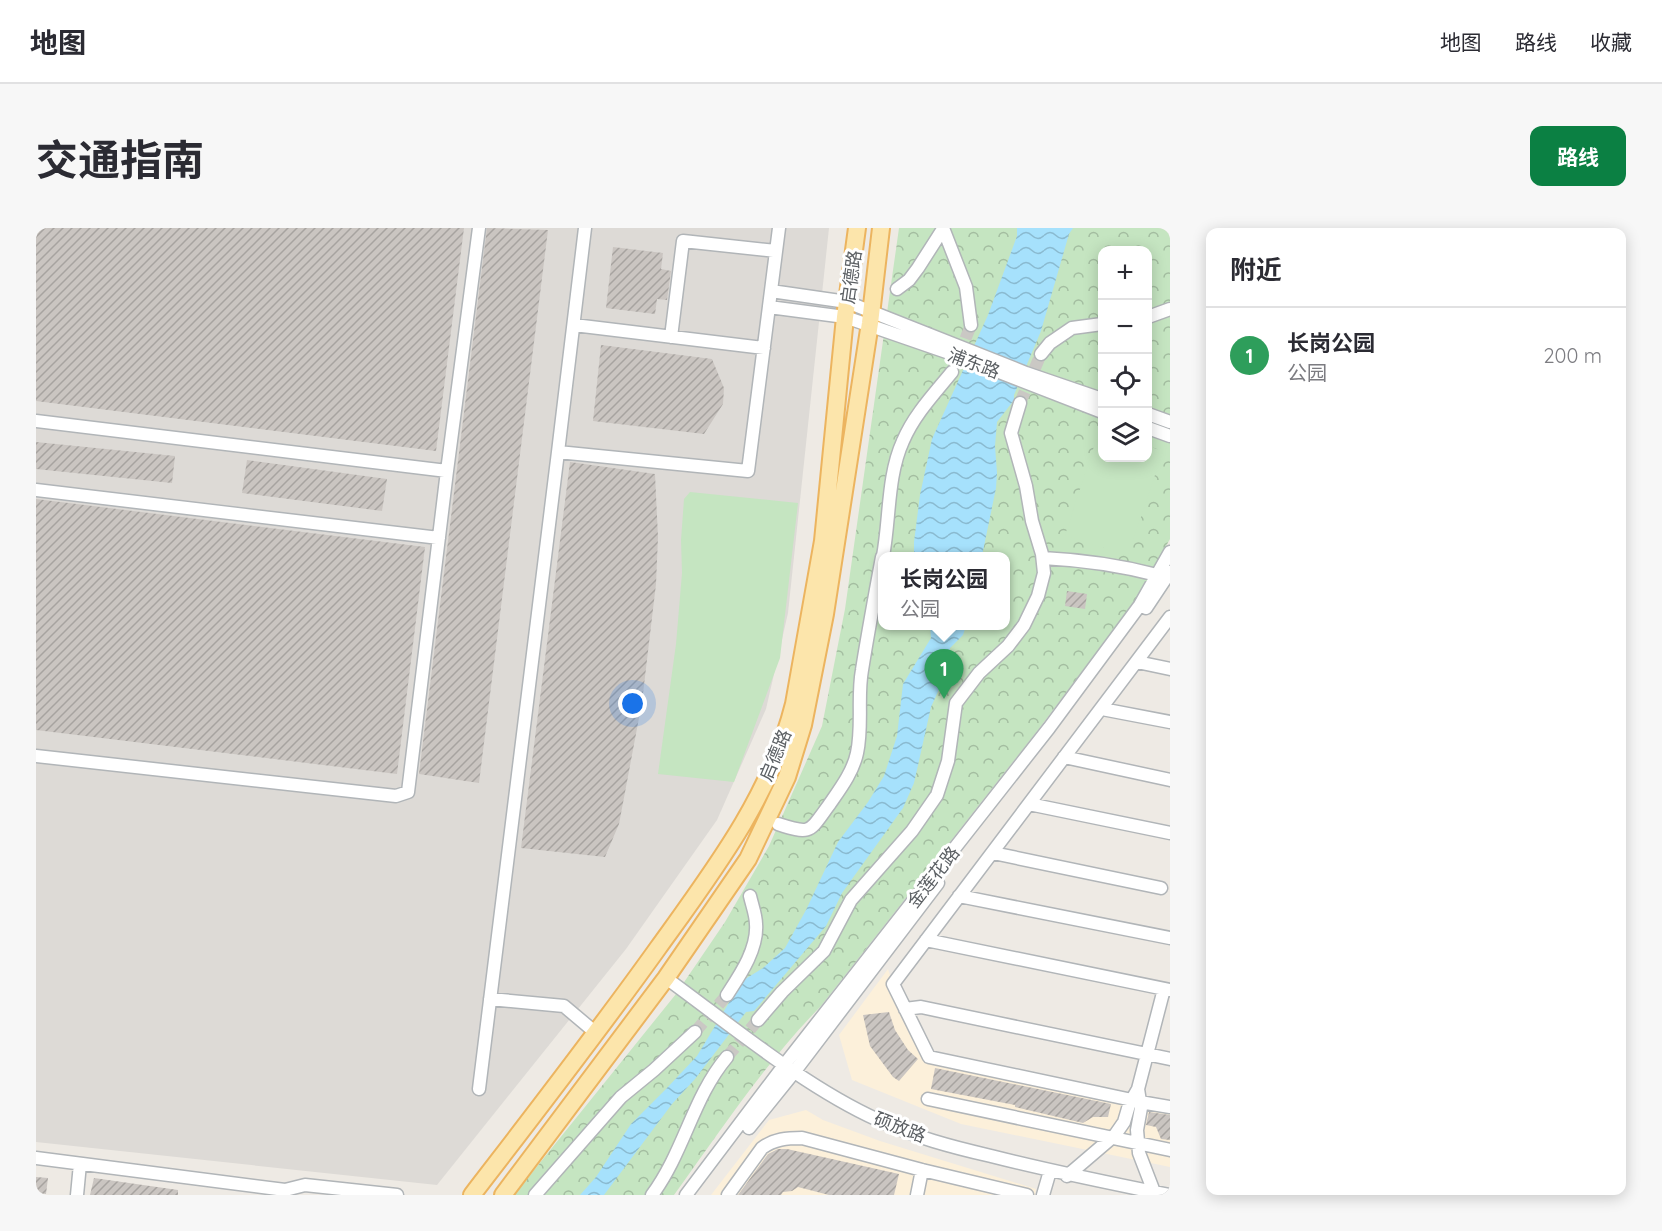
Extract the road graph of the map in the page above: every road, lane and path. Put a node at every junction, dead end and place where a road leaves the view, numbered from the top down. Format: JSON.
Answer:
{"nodes":[{"id":1,"x":479,"y":228,"type":"edge"},
{"id":2,"x":585,"y":228,"type":"edge"},
{"id":3,"x":857,"y":228,"type":"edge"},
{"id":4,"x":880,"y":228,"type":"edge"},
{"id":5,"x":943,"y":228,"type":"edge"},
{"id":6,"x":777,"y":230,"type":"edge"},
{"id":7,"x":776,"y":251,"type":"junction"},
{"id":8,"x":897,"y":289,"type":"dead end"},
{"id":9,"x":771,"y":291,"type":"junction"},
{"id":10,"x":769,"y":308,"type":"junction"},
{"id":11,"x":1170,"y":309,"type":"edge"},
{"id":12,"x":846,"y":310,"type":"junction"},
{"id":13,"x":1152,"y":316,"type":"edge"},
{"id":14,"x":871,"y":318,"type":"junction"},
{"id":15,"x":1098,"y":324,"type":"edge"},
{"id":16,"x":574,"y":325,"type":"junction"},
{"id":17,"x":971,"y":325,"type":"tunnel mouth"},
{"id":18,"x":670,"y":337,"type":"junction"},
{"id":19,"x":764,"y":348,"type":"junction"},
{"id":20,"x":1041,"y":354,"type":"tunnel mouth"},
{"id":21,"x":952,"y":372,"type":"tunnel mouth"},
{"id":22,"x":1098,"y":398,"type":"edge"},
{"id":23,"x":1020,"y":403,"type":"tunnel mouth"},
{"id":24,"x":1098,"y":410,"type":"edge"},
{"id":25,"x":1152,"y":415,"type":"edge"},
{"id":26,"x":36,"y":421,"type":"edge"},
{"id":27,"x":1170,"y":422,"type":"edge"},
{"id":28,"x":1152,"y":429,"type":"edge"},
{"id":29,"x":1170,"y":436,"type":"edge"},
{"id":30,"x":558,"y":452,"type":"junction"},
{"id":31,"x":447,"y":471,"type":"junction"},
{"id":32,"x":36,"y":490,"type":"edge"},
{"id":33,"x":439,"y":538,"type":"junction"},
{"id":34,"x":884,"y":552,"type":"edge"},
{"id":35,"x":1170,"y":552,"type":"edge"},
{"id":36,"x":1043,"y":558,"type":"junction"},
{"id":37,"x":1170,"y":572,"type":"edge"},
{"id":38,"x":1157,"y":575,"type":"junction"},
{"id":39,"x":878,"y":583,"type":"edge"},
{"id":40,"x":1170,"y":618,"type":"edge"},
{"id":41,"x":1137,"y":662,"type":"junction"},
{"id":42,"x":1170,"y":669,"type":"edge"},
{"id":43,"x":1102,"y":709,"type":"junction"},
{"id":44,"x":1170,"y":722,"type":"edge"},
{"id":45,"x":36,"y":756,"type":"edge"},
{"id":46,"x":1064,"y":757,"type":"junction"},
{"id":47,"x":1170,"y":780,"type":"edge"},
{"id":48,"x":1029,"y":804,"type":"junction"},
{"id":49,"x":778,"y":824,"type":"dead end"},
{"id":50,"x":1170,"y":833,"type":"edge"},
{"id":51,"x":993,"y":853,"type":"junction"},
{"id":52,"x":1161,"y":888,"type":"dead end"},
{"id":53,"x":750,"y":896,"type":"dead end"},
{"id":54,"x":959,"y":896,"type":"junction"},
{"id":55,"x":1170,"y":938,"type":"edge"},
{"id":56,"x":926,"y":940,"type":"junction"},
{"id":57,"x":666,"y":978,"type":"junction"},
{"id":58,"x":1167,"y":990,"type":"edge"},
{"id":59,"x":728,"y":995,"type":"tunnel mouth"},
{"id":60,"x":490,"y":999,"type":"junction"},
{"id":61,"x":905,"y":1009,"type":"junction"},
{"id":62,"x":758,"y":1020,"type":"tunnel mouth"},
{"id":63,"x":596,"y":1032,"type":"junction"},
{"id":64,"x":695,"y":1032,"type":"tunnel mouth"},
{"id":65,"x":1147,"y":1055,"type":"junction"},
{"id":66,"x":727,"y":1057,"type":"tunnel mouth"},
{"id":67,"x":1170,"y":1059,"type":"edge"},
{"id":68,"x":790,"y":1068,"type":"junction"},
{"id":69,"x":479,"y":1089,"type":"dead end"},
{"id":70,"x":1136,"y":1097,"type":"junction"},
{"id":71,"x":928,"y":1099,"type":"dead end"},
{"id":72,"x":1170,"y":1107,"type":"edge"},
{"id":73,"x":1111,"y":1139,"type":"junction"},
{"id":74,"x":1138,"y":1144,"type":"junction"},
{"id":75,"x":1170,"y":1150,"type":"edge"},
{"id":76,"x":36,"y":1158,"type":"edge"},
{"id":77,"x":81,"y":1164,"type":"junction"},
{"id":78,"x":922,"y":1170,"type":"junction"},
{"id":79,"x":1050,"y":1172,"type":"junction"},
{"id":80,"x":1067,"y":1176,"type":"junction"},
{"id":81,"x":1155,"y":1192,"type":"junction"},
{"id":82,"x":77,"y":1195,"type":"edge"},
{"id":83,"x":397,"y":1195,"type":"edge"},
{"id":84,"x":472,"y":1195,"type":"edge"},
{"id":85,"x":503,"y":1195,"type":"edge"},
{"id":86,"x":535,"y":1195,"type":"edge"},
{"id":87,"x":652,"y":1195,"type":"edge"},
{"id":88,"x":686,"y":1195,"type":"edge"},
{"id":89,"x":696,"y":1195,"type":"edge"},
{"id":90,"x":728,"y":1195,"type":"edge"},
{"id":91,"x":917,"y":1195,"type":"edge"},
{"id":92,"x":1027,"y":1195,"type":"edge"},
{"id":93,"x":1043,"y":1195,"type":"edge"},
{"id":94,"x":1169,"y":1195,"type":"edge"}],
"edges":[{"from":1,"to":31,"type":"street"},
{"from":2,"to":16,"type":"street"},
{"from":3,"to":12,"type":"main road","name":"启德路"},
{"from":4,"to":14,"type":"main road","name":"启德路"},
{"from":5,"to":8,"type":"street"},
{"from":5,"to":17,"type":"street"},
{"from":6,"to":7,"type":"street"},
{"from":7,"to":9,"type":"street"},
{"from":7,"to":18,"type":"street"},
{"from":9,"to":10,"type":"street"},
{"from":9,"to":12,"type":"street"},
{"from":10,"to":12,"type":"street"},
{"from":10,"to":19,"type":"street"},
{"from":11,"to":13,"type":"street"},
{"from":12,"to":14,"type":"street","name":"浦东路"},
{"from":12,"to":63,"type":"main road","name":"启德路"},
{"from":14,"to":22,"type":"street","name":"浦东路"},
{"from":14,"to":24,"type":"street","name":"浦东路"},
{"from":14,"to":57,"type":"main road","name":"启德路"},
{"from":15,"to":20,"type":"street"},
{"from":16,"to":18,"type":"street"},
{"from":16,"to":30,"type":"street"},
{"from":18,"to":19,"type":"street"},
{"from":19,"to":30,"type":"street"},
{"from":21,"to":34,"type":"street"},
{"from":23,"to":36,"type":"street"},
{"from":25,"to":27,"type":"street"},
{"from":26,"to":31,"type":"street"},
{"from":28,"to":29,"type":"street"},
{"from":30,"to":60,"type":"street"},
{"from":31,"to":33,"type":"street"},
{"from":32,"to":33,"type":"street"},
{"from":33,"to":45,"type":"street"},
{"from":35,"to":38,"type":"street","name":"金莲花路"},
{"from":36,"to":38,"type":"street"},
{"from":36,"to":62,"type":"street"},
{"from":37,"to":68,"type":"street","name":"金莲花路"},
{"from":38,"to":68,"type":"street","name":"金莲花路"},
{"from":39,"to":49,"type":"street"},
{"from":40,"to":41,"type":"street"},
{"from":41,"to":42,"type":"street"},
{"from":41,"to":43,"type":"street"},
{"from":43,"to":44,"type":"street"},
{"from":43,"to":46,"type":"street"},
{"from":46,"to":47,"type":"street"},
{"from":46,"to":48,"type":"street"},
{"from":48,"to":50,"type":"street"},
{"from":48,"to":51,"type":"street"},
{"from":51,"to":52,"type":"street"},
{"from":51,"to":54,"type":"street"},
{"from":53,"to":59,"type":"street"},
{"from":54,"to":55,"type":"street"},
{"from":54,"to":56,"type":"street"},
{"from":56,"to":58,"type":"street"},
{"from":56,"to":61,"type":"street"},
{"from":57,"to":68,"type":"street","name":"硕放路"},
{"from":57,"to":85,"type":"main road","name":"启德路"},
{"from":58,"to":65,"type":"street"},
{"from":60,"to":63,"type":"street"},
{"from":60,"to":69,"type":"street"},
{"from":61,"to":65,"type":"street"},
{"from":61,"to":70,"type":"street"},
{"from":63,"to":84,"type":"main road","name":"启德路"},
{"from":64,"to":86,"type":"street"},
{"from":65,"to":67,"type":"street"},
{"from":65,"to":70,"type":"street"},
{"from":66,"to":87,"type":"street"},
{"from":68,"to":79,"type":"street","name":"硕放路"},
{"from":68,"to":88,"type":"street","name":"金莲花路"},
{"from":68,"to":89,"type":"street","name":"金莲花路"},
{"from":70,"to":72,"type":"street"},
{"from":70,"to":73,"type":"street"},
{"from":70,"to":74,"type":"street"},
{"from":71,"to":73,"type":"street"},
{"from":73,"to":74,"type":"street"},
{"from":73,"to":80,"type":"street"},
{"from":74,"to":75,"type":"street"},
{"from":74,"to":81,"type":"street"},
{"from":76,"to":77,"type":"street"},
{"from":77,"to":82,"type":"street"},
{"from":77,"to":83,"type":"street"},
{"from":78,"to":90,"type":"street"},
{"from":78,"to":91,"type":"street"},
{"from":78,"to":92,"type":"street"},
{"from":79,"to":80,"type":"street","name":"硕放路"},
{"from":79,"to":93,"type":"street"},
{"from":80,"to":81,"type":"street","name":"硕放路"},
{"from":81,"to":94,"type":"street","name":"硕放路"}]}
